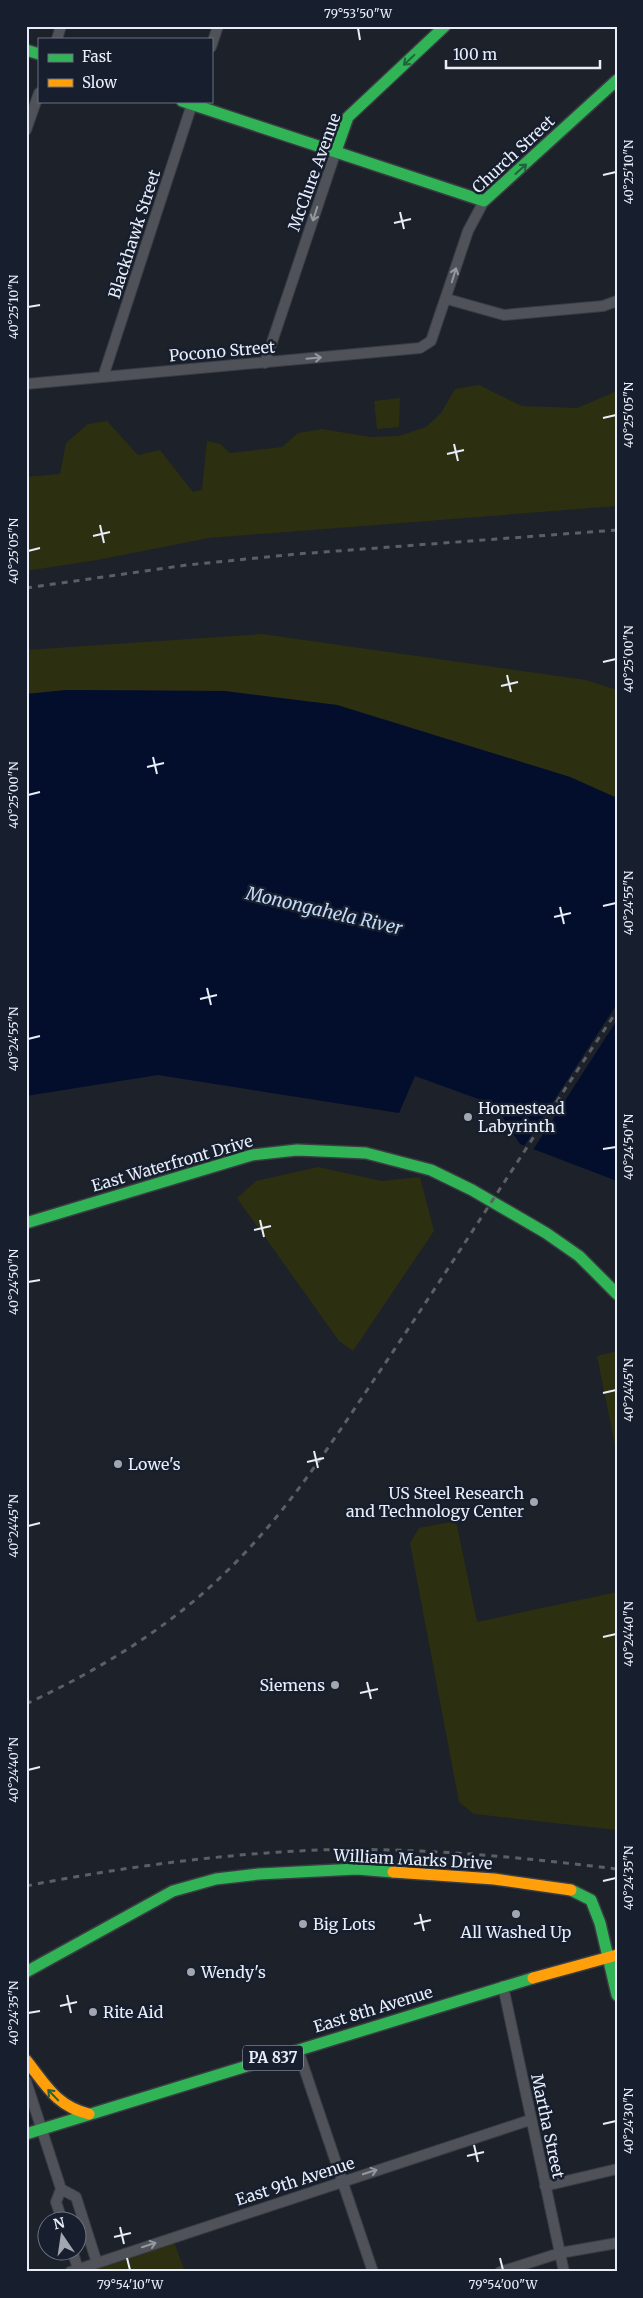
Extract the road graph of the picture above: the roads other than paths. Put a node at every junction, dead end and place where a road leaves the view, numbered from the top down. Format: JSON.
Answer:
{"nodes":[{"id":1,"x":61,"y":26,"type":"edge"},
{"id":2,"x":218,"y":26,"type":"edge"},
{"id":3,"x":444,"y":26,"type":"edge"},
{"id":4,"x":57,"y":38,"type":"edge"},
{"id":5,"x":212,"y":44,"type":"edge"},
{"id":6,"x":26,"y":50,"type":"edge"},
{"id":7,"x":38,"y":54,"type":"edge"},
{"id":8,"x":617,"y":80,"type":"edge"},
{"id":9,"x":38,"y":96,"type":"edge"},
{"id":10,"x":189,"y":102,"type":"edge"},
{"id":11,"x":26,"y":130,"type":"edge"},
{"id":12,"x":336,"y":151,"type":"junction"},
{"id":13,"x":484,"y":201,"type":"junction"},
{"id":14,"x":447,"y":299,"type":"junction"},
{"id":15,"x":617,"y":301,"type":"edge"},
{"id":16,"x":420,"y":348,"type":"joint"},
{"id":17,"x":265,"y":363,"type":"junction"},
{"id":18,"x":103,"y":377,"type":"junction"},
{"id":19,"x":26,"y":384,"type":"edge"},
{"id":20,"x":26,"y":1223,"type":"edge"},
{"id":21,"x":617,"y":1294,"type":"edge"},
{"id":22,"x":613,"y":1956,"type":"edge"},
{"id":23,"x":26,"y":1972,"type":"edge"},
{"id":24,"x":503,"y":1986,"type":"junction"},
{"id":25,"x":617,"y":1995,"type":"edge"},
{"id":26,"x":298,"y":2050,"type":"junction"},
{"id":27,"x":26,"y":2060,"type":"edge"},
{"id":28,"x":26,"y":2081,"type":"edge"},
{"id":29,"x":91,"y":2114,"type":"junction"},
{"id":30,"x":530,"y":2120,"type":"junction"},
{"id":31,"x":42,"y":2129,"type":"junction"},
{"id":32,"x":26,"y":2134,"type":"edge"},
{"id":33,"x":617,"y":2169,"type":"edge"},
{"id":34,"x":342,"y":2181,"type":"junction"},
{"id":35,"x":545,"y":2186,"type":"junction"},
{"id":36,"x":62,"y":2189,"type":"junction"},
{"id":37,"x":59,"y":2210,"type":"edge"},
{"id":38,"x":617,"y":2243,"type":"edge"},
{"id":39,"x":560,"y":2253,"type":"junction"},
{"id":40,"x":97,"y":2262,"type":"junction"},
{"id":41,"x":74,"y":2270,"type":"edge"},
{"id":42,"x":373,"y":2272,"type":"edge"},
{"id":43,"x":500,"y":2272,"type":"edge"},
{"id":44,"x":564,"y":2272,"type":"edge"}],
"edges":[{"from":1,"to":4,"type":"street"},
{"from":2,"to":5,"type":"street"},
{"from":3,"to":12,"type":"street","name":"McClure Avenue","one_way":true},
{"from":6,"to":7,"type":"street"},
{"from":13,"to":8,"type":"street","name":"Church Street","one_way":true},
{"from":9,"to":11,"type":"street"},
{"from":10,"to":12,"type":"street"},
{"from":10,"to":18,"type":"street","name":"Blackhawk Street"},
{"from":12,"to":13,"type":"street"},
{"from":12,"to":17,"type":"street","name":"McClure Avenue","one_way":true},
{"from":14,"to":13,"type":"street","name":"Church Street","one_way":true},
{"from":14,"to":15,"type":"street"},
{"from":14,"to":16,"type":"street","name":"Church Street"},
{"from":17,"to":16,"type":"street","name":"Pocono Street","one_way":true},
{"from":17,"to":18,"type":"street","name":"Pocono Street"},
{"from":18,"to":19,"type":"street","name":"Pocono Street"},
{"from":20,"to":21,"type":"street","name":"East Waterfront Drive"},
{"from":22,"to":23,"type":"street","name":"William Marks Drive"},
{"from":22,"to":24,"type":"street","name":"East 8th Avenue","number":"PA 837"},
{"from":22,"to":25,"type":"street","name":"William Marks Drive"},
{"from":24,"to":26,"type":"street","name":"East 8th Avenue","number":"PA 837"},
{"from":24,"to":30,"type":"street","name":"Martha Street"},
{"from":26,"to":29,"type":"street","name":"East 8th Avenue","number":"PA 837"},
{"from":26,"to":34,"type":"street"},
{"from":29,"to":27,"type":"street","one_way":true},
{"from":28,"to":31,"type":"street"},
{"from":29,"to":31,"type":"street","name":"East 8th Avenue","number":"PA 837"},
{"from":34,"to":30,"type":"street","name":"East 9th Avenue","one_way":true},
{"from":30,"to":35,"type":"street","name":"Martha Street"},
{"from":31,"to":32,"type":"street","name":"East 8th Avenue","number":"PA 837"},
{"from":31,"to":36,"type":"street"},
{"from":33,"to":35,"type":"street"},
{"from":40,"to":34,"type":"street","name":"East 9th Avenue","one_way":true},
{"from":34,"to":42,"type":"street"},
{"from":35,"to":39,"type":"street","name":"Martha Street"},
{"from":36,"to":37,"type":"street"},
{"from":36,"to":40,"type":"street"},
{"from":38,"to":39,"type":"street"},
{"from":39,"to":43,"type":"street"},
{"from":39,"to":44,"type":"street","name":"Martha Street"},
{"from":40,"to":41,"type":"street","name":"East 9th Avenue"}]}
